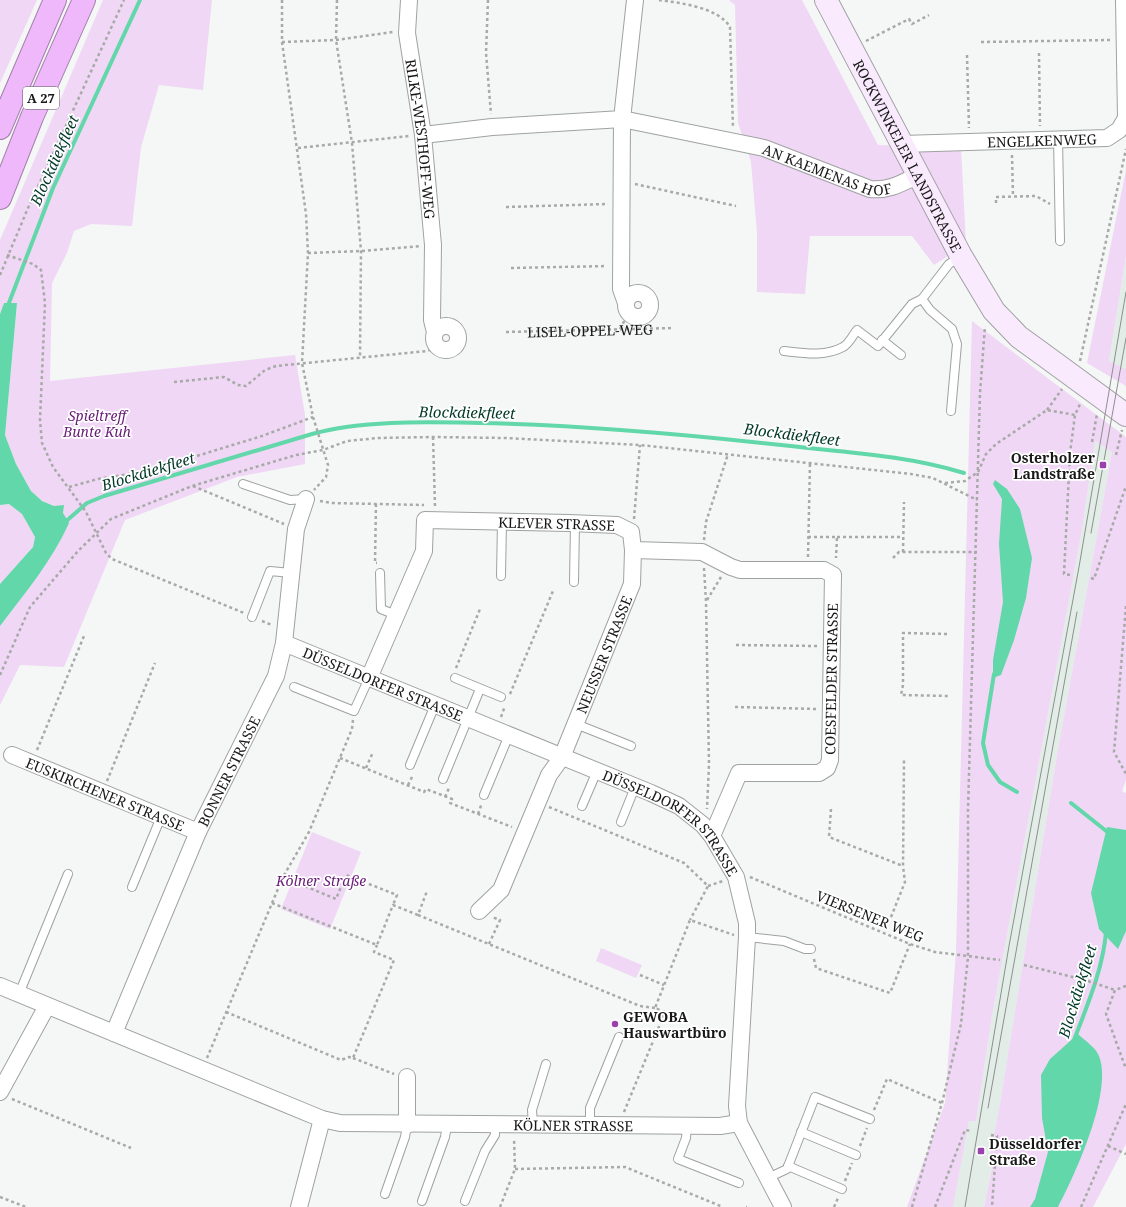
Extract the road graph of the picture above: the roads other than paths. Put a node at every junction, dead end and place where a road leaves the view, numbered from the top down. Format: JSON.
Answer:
{"nodes":[{"id":1,"x":55,"y":0,"type":"edge"},
{"id":2,"x":84,"y":0,"type":"edge"},
{"id":3,"x":409,"y":0,"type":"edge"},
{"id":4,"x":635,"y":0,"type":"edge"},
{"id":5,"x":826,"y":0,"type":"edge"},
{"id":6,"x":1124,"y":0,"type":"edge"},
{"id":7,"x":622,"y":119,"type":"junction"},
{"id":8,"x":0,"y":128,"type":"edge"},
{"id":9,"x":423,"y":135,"type":"junction"},
{"id":10,"x":1058,"y":139,"type":"junction"},
{"id":11,"x":902,"y":144,"type":"junction"},
{"id":12,"x":918,"y":175,"type":"junction"},
{"id":13,"x":0,"y":198,"type":"edge"},
{"id":14,"x":1060,"y":240,"type":"dead end"},
{"id":15,"x":960,"y":256,"type":"junction"},
{"id":16,"x":922,"y":299,"type":"junction"},
{"id":17,"x":627,"y":308,"type":"road end"},
{"id":18,"x":436,"y":340,"type":"road end"},
{"id":19,"x":882,"y":340,"type":"junction"},
{"id":20,"x":784,"y":352,"type":"dead end"},
{"id":21,"x":901,"y":355,"type":"dead end"},
{"id":22,"x":951,"y":411,"type":"dead end"},
{"id":23,"x":1124,"y":425,"type":"edge"},
{"id":24,"x":243,"y":484,"type":"dead end"},
{"id":25,"x":306,"y":499,"type":"joint"},
{"id":26,"x":502,"y":521,"type":"junction"},
{"id":27,"x":575,"y":523,"type":"junction"},
{"id":28,"x":634,"y":550,"type":"junction"},
{"id":29,"x":291,"y":573,"type":"junction"},
{"id":30,"x":380,"y":573,"type":"road end"},
{"id":31,"x":501,"y":576,"type":"dead end"},
{"id":32,"x":574,"y":582,"type":"dead end"},
{"id":33,"x":396,"y":615,"type":"junction"},
{"id":34,"x":252,"y":617,"type":"road end"},
{"id":35,"x":284,"y":637,"type":"junction"},
{"id":36,"x":454,"y":675,"type":"road end"},
{"id":37,"x":369,"y":678,"type":"junction"},
{"id":38,"x":294,"y":688,"type":"dead end"},
{"id":39,"x":480,"y":688,"type":"junction"},
{"id":40,"x":504,"y":700,"type":"road end"},
{"id":41,"x":435,"y":705,"type":"junction"},
{"id":42,"x":468,"y":718,"type":"junction"},
{"id":43,"x":576,"y":724,"type":"junction"},
{"id":44,"x":502,"y":732,"type":"junction"},
{"id":45,"x":631,"y":746,"type":"dead end"},
{"id":46,"x":12,"y":755,"type":"dead end"},
{"id":47,"x":562,"y":757,"type":"junction"},
{"id":48,"x":410,"y":765,"type":"dead end"},
{"id":49,"x":596,"y":771,"type":"junction"},
{"id":50,"x":444,"y":779,"type":"dead end"},
{"id":51,"x":635,"y":786,"type":"junction"},
{"id":52,"x":484,"y":795,"type":"dead end"},
{"id":53,"x":582,"y":806,"type":"dead end"},
{"id":54,"x":161,"y":817,"type":"junction"},
{"id":55,"x":620,"y":822,"type":"dead end"},
{"id":56,"x":707,"y":830,"type":"junction"},
{"id":57,"x":198,"y":832,"type":"junction"},
{"id":58,"x":68,"y":874,"type":"dead end"},
{"id":59,"x":132,"y":887,"type":"dead end"},
{"id":60,"x":479,"y":912,"type":"dead end"},
{"id":61,"x":747,"y":937,"type":"junction"},
{"id":62,"x":811,"y":949,"type":"road end"},
{"id":63,"x":0,"y":986,"type":"edge"},
{"id":64,"x":19,"y":994,"type":"junction"},
{"id":65,"x":47,"y":1006,"type":"junction"},
{"id":66,"x":114,"y":1033,"type":"junction"},
{"id":67,"x":619,"y":1037,"type":"dead end"},
{"id":68,"x":546,"y":1064,"type":"dead end"},
{"id":69,"x":408,"y":1078,"type":"road end"},
{"id":70,"x":4,"y":1094,"type":"edge"},
{"id":71,"x":322,"y":1119,"type":"junction"},
{"id":72,"x":870,"y":1119,"type":"dead end"},
{"id":73,"x":739,"y":1123,"type":"junction"},
{"id":74,"x":407,"y":1125,"type":"junction"},
{"id":75,"x":446,"y":1125,"type":"junction"},
{"id":76,"x":496,"y":1125,"type":"junction"},
{"id":77,"x":532,"y":1125,"type":"junction"},
{"id":78,"x":590,"y":1126,"type":"junction"},
{"id":79,"x":687,"y":1126,"type":"junction"},
{"id":80,"x":801,"y":1132,"type":"junction"},
{"id":81,"x":856,"y":1155,"type":"dead end"},
{"id":82,"x":788,"y":1166,"type":"junction"},
{"id":83,"x":768,"y":1178,"type":"junction"},
{"id":84,"x":740,"y":1182,"type":"dead end"},
{"id":85,"x":842,"y":1189,"type":"dead end"},
{"id":86,"x":385,"y":1194,"type":"dead end"},
{"id":87,"x":422,"y":1201,"type":"dead end"},
{"id":88,"x":465,"y":1201,"type":"dead end"},
{"id":89,"x":299,"y":1207,"type":"edge"},
{"id":90,"x":784,"y":1207,"type":"edge"}],
"edges":[{"from":1,"to":8,"type":"highway","number":"A 27"},
{"from":2,"to":13,"type":"highway","number":"A 27"},
{"from":3,"to":9,"type":"street","name":"RILKE-WESTHOFF-WEG"},
{"from":4,"to":7,"type":"street"},
{"from":5,"to":11,"type":"main road","name":"ROCKWINKELER LANDSTRASSE"},
{"from":6,"to":10,"type":"street","name":"ENGELKENWEG"},
{"from":7,"to":9,"type":"street","name":"AN KAEMENAS HOF"},
{"from":7,"to":12,"type":"street","name":"AN KAEMENAS HOF"},
{"from":7,"to":17,"type":"street","name":"LISEL-OPPEL-WEG"},
{"from":9,"to":18,"type":"street","name":"RILKE-WESTHOFF-WEG"},
{"from":10,"to":11,"type":"street","name":"ENGELKENWEG"},
{"from":10,"to":14,"type":"lane"},
{"from":11,"to":12,"type":"main road","name":"ROCKWINKELER LANDSTRASSE"},
{"from":12,"to":15,"type":"main road","name":"ROCKWINKELER LANDSTRASSE"},
{"from":15,"to":16,"type":"lane"},
{"from":15,"to":23,"type":"main road","name":"ROCKWINKELER LANDSTRASSE"},
{"from":16,"to":19,"type":"lane"},
{"from":16,"to":22,"type":"lane"},
{"from":19,"to":20,"type":"lane"},
{"from":19,"to":21,"type":"lane"},
{"from":24,"to":25,"type":"lane"},
{"from":25,"to":29,"type":"street","name":"BONNER STRASSE"},
{"from":26,"to":27,"type":"street","name":"KLEVER STRASSE"},
{"from":26,"to":31,"type":"lane"},
{"from":26,"to":33,"type":"street","name":"KLEVER STRASSE"},
{"from":27,"to":28,"type":"street","name":"KLEVER STRASSE"},
{"from":27,"to":32,"type":"lane"},
{"from":28,"to":43,"type":"street","name":"NEUSSER STRASSE"},
{"from":28,"to":56,"type":"street","name":"COESFELDER STRASSE"},
{"from":29,"to":34,"type":"lane"},
{"from":29,"to":35,"type":"street","name":"BONNER STRASSE"},
{"from":30,"to":33,"type":"lane"},
{"from":33,"to":37,"type":"street"},
{"from":35,"to":37,"type":"street","name":"DÜSSELDORFER STRASSE"},
{"from":35,"to":57,"type":"street","name":"BONNER STRASSE"},
{"from":36,"to":39,"type":"lane"},
{"from":37,"to":38,"type":"lane"},
{"from":37,"to":41,"type":"street","name":"DÜSSELDORFER STRASSE"},
{"from":39,"to":40,"type":"lane"},
{"from":39,"to":42,"type":"lane"},
{"from":41,"to":42,"type":"street","name":"DÜSSELDORFER STRASSE"},
{"from":41,"to":48,"type":"lane"},
{"from":42,"to":44,"type":"street","name":"DÜSSELDORFER STRASSE"},
{"from":42,"to":50,"type":"lane"},
{"from":43,"to":45,"type":"lane"},
{"from":43,"to":47,"type":"street","name":"NEUSSER STRASSE"},
{"from":44,"to":47,"type":"street","name":"DÜSSELDORFER STRASSE"},
{"from":44,"to":52,"type":"lane"},
{"from":46,"to":54,"type":"street","name":"EUSKIRCHENER STRASSE"},
{"from":47,"to":49,"type":"street","name":"DÜSSELDORFER STRASSE"},
{"from":47,"to":60,"type":"street","name":"NEUSSER STRASSE"},
{"from":49,"to":51,"type":"street","name":"DÜSSELDORFER STRASSE"},
{"from":49,"to":53,"type":"lane"},
{"from":51,"to":55,"type":"lane"},
{"from":51,"to":56,"type":"street","name":"DÜSSELDORFER STRASSE"},
{"from":54,"to":57,"type":"street","name":"EUSKIRCHENER STRASSE"},
{"from":54,"to":59,"type":"lane"},
{"from":56,"to":61,"type":"street","name":"DÜSSELDORFER STRASSE"},
{"from":57,"to":66,"type":"street","name":"BONNER STRASSE"},
{"from":58,"to":64,"type":"lane"},
{"from":61,"to":62,"type":"lane"},
{"from":61,"to":73,"type":"street","name":"DÜSSELDORFER STRASSE"},
{"from":63,"to":64,"type":"street","name":"KÖLNER STRASSE"},
{"from":64,"to":65,"type":"street","name":"KÖLNER STRASSE"},
{"from":65,"to":66,"type":"street","name":"KÖLNER STRASSE"},
{"from":65,"to":70,"type":"street"},
{"from":66,"to":71,"type":"street","name":"KÖLNER STRASSE"},
{"from":67,"to":78,"type":"lane"},
{"from":68,"to":77,"type":"lane"},
{"from":69,"to":74,"type":"street"},
{"from":71,"to":74,"type":"street","name":"KÖLNER STRASSE"},
{"from":71,"to":89,"type":"street"},
{"from":72,"to":80,"type":"lane"},
{"from":73,"to":79,"type":"street","name":"KÖLNER STRASSE"},
{"from":73,"to":83,"type":"street","name":"DÜSSELDORFER STRASSE"},
{"from":74,"to":75,"type":"street","name":"KÖLNER STRASSE"},
{"from":74,"to":86,"type":"lane"},
{"from":75,"to":76,"type":"street","name":"KÖLNER STRASSE"},
{"from":75,"to":87,"type":"lane"},
{"from":76,"to":77,"type":"street","name":"KÖLNER STRASSE"},
{"from":76,"to":88,"type":"lane"},
{"from":77,"to":78,"type":"street","name":"KÖLNER STRASSE"},
{"from":78,"to":79,"type":"street","name":"KÖLNER STRASSE"},
{"from":79,"to":84,"type":"lane"},
{"from":80,"to":81,"type":"lane"},
{"from":80,"to":82,"type":"lane"},
{"from":82,"to":83,"type":"lane"},
{"from":82,"to":85,"type":"lane"},
{"from":83,"to":90,"type":"street","name":"DÜSSELDORFER STRASSE"}]}
